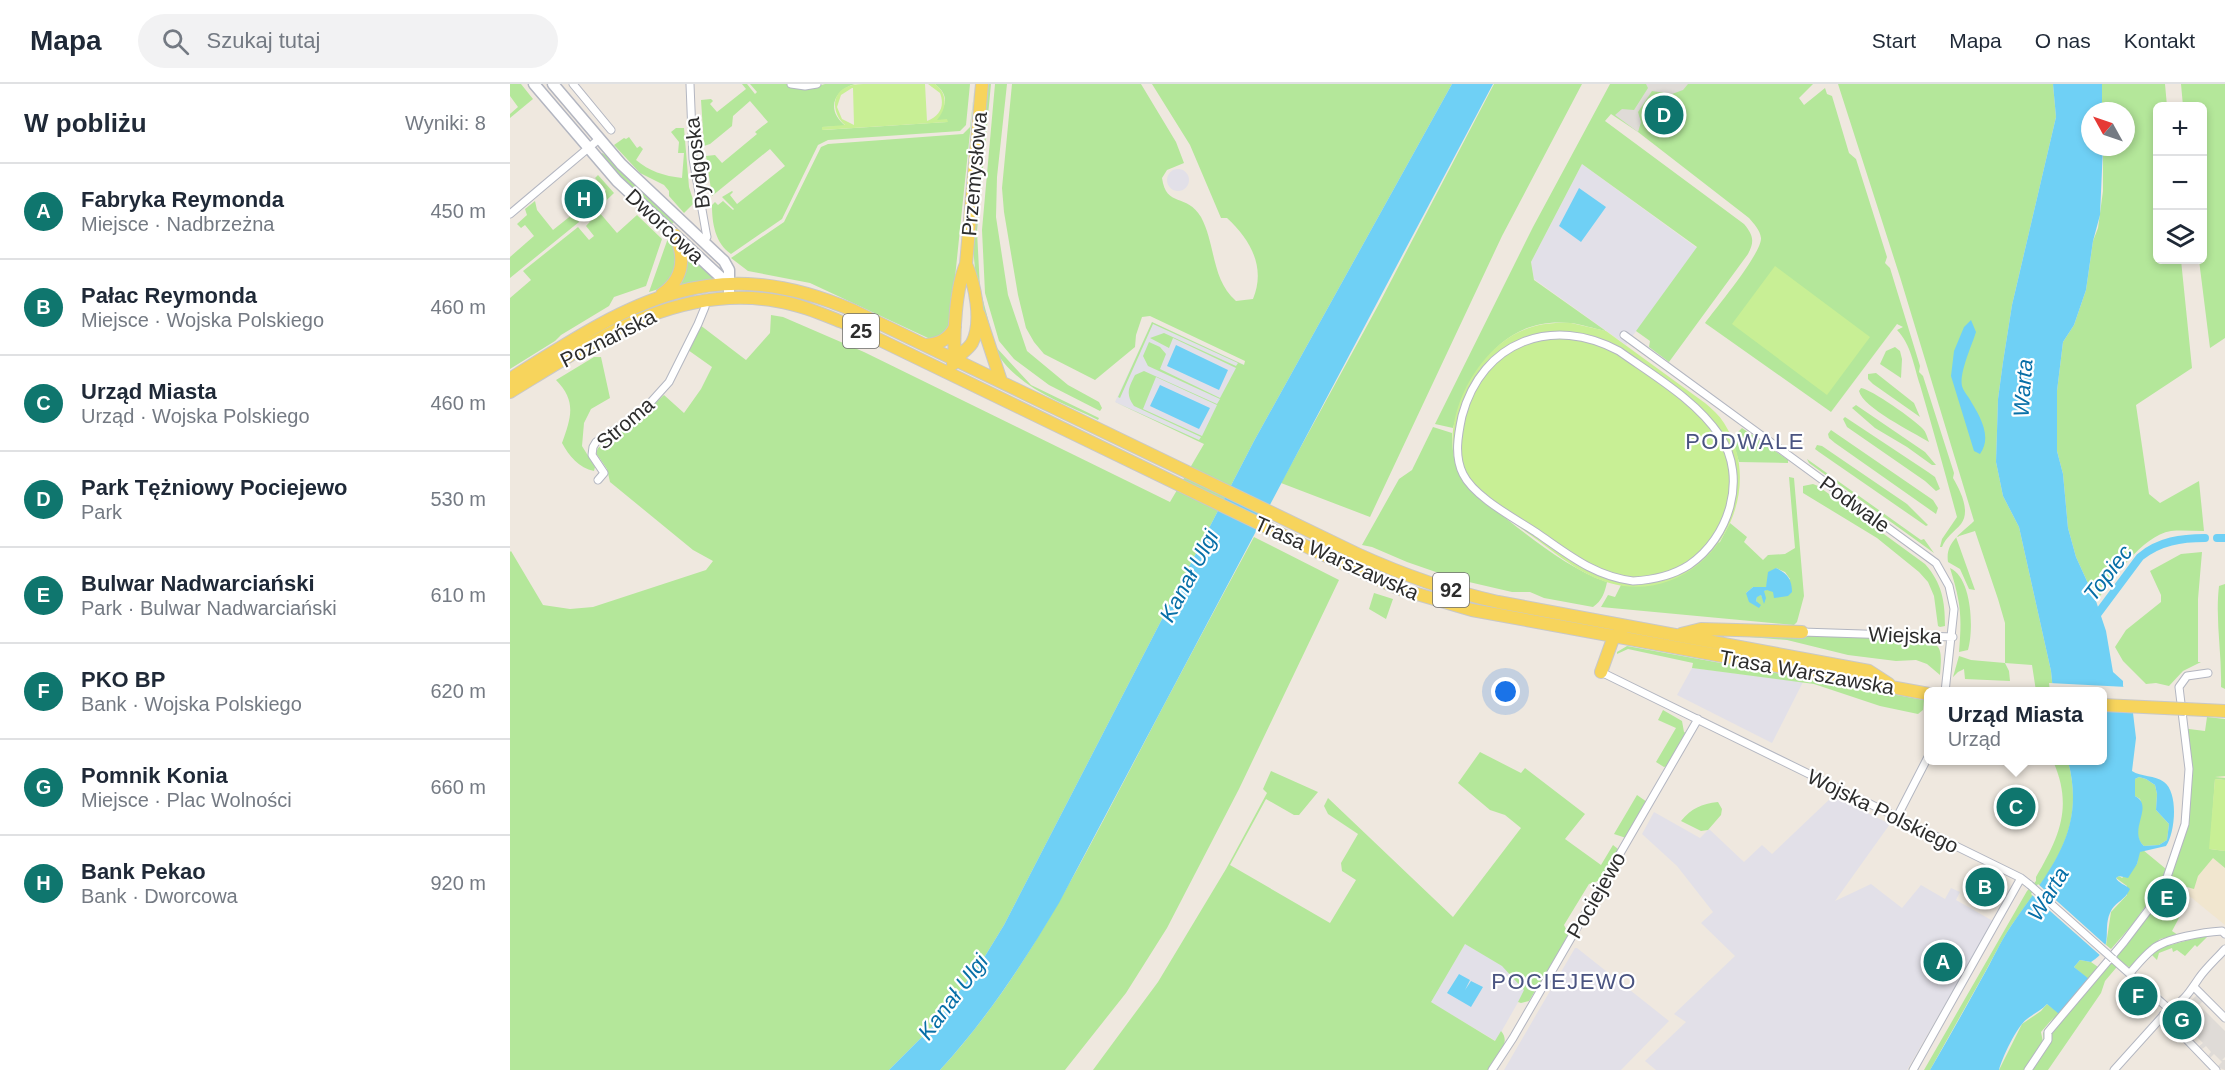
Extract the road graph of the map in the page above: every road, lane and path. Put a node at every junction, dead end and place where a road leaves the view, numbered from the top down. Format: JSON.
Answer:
{"nodes":[{"id":1,"x":534,"y":84,"type":"edge"},
{"id":2,"x":553,"y":84,"type":"edge"},
{"id":3,"x":573,"y":84,"type":"edge"},
{"id":4,"x":690,"y":84,"type":"edge"},
{"id":5,"x":791,"y":84,"type":"edge"},
{"id":6,"x":817,"y":84,"type":"edge"},
{"id":7,"x":982,"y":84,"type":"edge"},
{"id":8,"x":611,"y":130,"type":"dead end"},
{"id":9,"x":599,"y":139,"type":"junction"},
{"id":10,"x":588,"y":148,"type":"junction"},
{"id":11,"x":510,"y":214,"type":"edge"},
{"id":12,"x":675,"y":235,"type":"junction"},
{"id":13,"x":703,"y":242,"type":"junction"},
{"id":14,"x":966,"y":264,"type":"junction"},
{"id":15,"x":728,"y":284,"type":"junction"},
{"id":16,"x":658,"y":297,"type":"junction"},
{"id":17,"x":729,"y":298,"type":"junction"},
{"id":18,"x":705,"y":300,"type":"junction"},
{"id":19,"x":976,"y":309,"type":"junction"},
{"id":20,"x":956,"y":324,"type":"junction"},
{"id":21,"x":1624,"y":335,"type":"dead end"},
{"id":22,"x":925,"y":345,"type":"junction"},
{"id":23,"x":955,"y":360,"type":"junction"},
{"id":24,"x":949,"y":374,"type":"junction"},
{"id":25,"x":510,"y":379,"type":"edge"},
{"id":26,"x":1001,"y":381,"type":"junction"},
{"id":27,"x":510,"y":392,"type":"edge"},
{"id":28,"x":598,"y":480,"type":"dead end"},
{"id":29,"x":1633,"y":581,"type":"joint"},
{"id":30,"x":1630,"y":628,"type":"junction"},
{"id":31,"x":1802,"y":632,"type":"joint"},
{"id":32,"x":1676,"y":635,"type":"junction"},
{"id":33,"x":1614,"y":636,"type":"junction"},
{"id":34,"x":1953,"y":637,"type":"junction"},
{"id":35,"x":1601,"y":672,"type":"joint"},
{"id":36,"x":2208,"y":673,"type":"dead end"},
{"id":37,"x":1946,"y":687,"type":"edge"},
{"id":38,"x":1896,"y":688,"type":"junction"},
{"id":39,"x":1924,"y":693,"type":"edge"},
{"id":40,"x":2107,"y":705,"type":"edge"},
{"id":41,"x":2225,"y":711,"type":"edge"},
{"id":42,"x":1698,"y":719,"type":"junction"},
{"id":43,"x":1924,"y":765,"type":"edge"},
{"id":44,"x":1897,"y":818,"type":"junction"},
{"id":45,"x":2021,"y":878,"type":"junction"},
{"id":46,"x":2225,"y":934,"type":"edge"},
{"id":47,"x":2225,"y":949,"type":"edge"},
{"id":48,"x":2130,"y":973,"type":"junction"},
{"id":49,"x":2194,"y":987,"type":"junction"},
{"id":50,"x":2169,"y":1009,"type":"junction"},
{"id":51,"x":2163,"y":1015,"type":"junction"},
{"id":52,"x":2225,"y":1018,"type":"edge"},
{"id":53,"x":2117,"y":1069,"type":"edge"},
{"id":54,"x":1492,"y":1070,"type":"edge"},
{"id":55,"x":1913,"y":1070,"type":"edge"},
{"id":56,"x":2028,"y":1070,"type":"edge"},
{"id":57,"x":2216,"y":1070,"type":"edge"}],
"edges":[{"from":1,"to":10,"type":"street","name":"Dworcowa"},
{"from":2,"to":9,"type":"street","name":"Dworcowa"},
{"from":3,"to":8,"type":"street"},
{"from":4,"to":13,"type":"street","name":"Bydgoska"},
{"from":5,"to":6,"type":"street"},
{"from":7,"to":14,"type":"main road","name":"Przemysłowa"},
{"from":9,"to":10,"type":"street"},
{"from":9,"to":13,"type":"street","name":"Dworcowa"},
{"from":10,"to":11,"type":"street"},
{"from":10,"to":12,"type":"street","name":"Dworcowa"},
{"from":12,"to":15,"type":"street","name":"Dworcowa"},
{"from":12,"to":16,"type":"main road"},
{"from":13,"to":15,"type":"street","name":"Dworcowa"},
{"from":14,"to":19,"type":"main road","name":"Przemysłowa"},
{"from":14,"to":20,"type":"main road","name":"Przemysłowa"},
{"from":15,"to":16,"type":"main road","name":"Poznańska","number":"25"},
{"from":15,"to":17,"type":"street","name":"Dworcowa"},
{"from":15,"to":22,"type":"main road","name":"Poznańska","number":"25"},
{"from":16,"to":25,"type":"main road","name":"Poznańska","number":"25"},
{"from":17,"to":18,"type":"main road","name":"Poznańska","number":"25"},
{"from":17,"to":24,"type":"main road","name":"Poznańska","number":"25"},
{"from":18,"to":27,"type":"main road","name":"Poznańska","number":"25"},
{"from":18,"to":28,"type":"street","name":"Stroma"},
{"from":19,"to":23,"type":"main road","name":"Przemysłowa"},
{"from":19,"to":26,"type":"main road"},
{"from":20,"to":22,"type":"main road"},
{"from":20,"to":23,"type":"main road"},
{"from":21,"to":34,"type":"street","name":"Podwale"},
{"from":22,"to":23,"type":"main road","name":"Trasa Warszawska","number":"92"},
{"from":23,"to":24,"type":"main road","name":"Przemysłowa"},
{"from":23,"to":26,"type":"main road","name":"Trasa Warszawska","number":"92"},
{"from":24,"to":33,"type":"main road","name":"Trasa Warszawska","number":"92"},
{"from":26,"to":30,"type":"main road","name":"Trasa Warszawska","number":"92"},
{"from":29,"to":29,"type":"street"},
{"from":30,"to":32,"type":"main road","name":"Trasa Warszawska","number":"92"},
{"from":30,"to":33,"type":"main road"},
{"from":31,"to":32,"type":"main road"},
{"from":31,"to":34,"type":"street","name":"Wiejska"},
{"from":32,"to":38,"type":"main road","name":"Trasa Warszawska","number":"92"},
{"from":33,"to":35,"type":"main road"},
{"from":33,"to":38,"type":"main road","name":"Trasa Warszawska","number":"92"},
{"from":34,"to":37,"type":"street","name":"Wiejska"},
{"from":35,"to":42,"type":"street","name":"Wojska Polskiego"},
{"from":36,"to":56,"type":"street"},
{"from":38,"to":39,"type":"main road","name":"Trasa Warszawska","number":"92"},
{"from":40,"to":41,"type":"main road","bridge":true},
{"from":42,"to":44,"type":"street","name":"Wojska Polskiego"},
{"from":42,"to":54,"type":"street","name":"Pociejewo"},
{"from":43,"to":44,"type":"street"},
{"from":44,"to":45,"type":"street","name":"Wojska Polskiego"},
{"from":45,"to":48,"type":"street","name":"Wojska Polskiego","bridge":true},
{"from":45,"to":55,"type":"street"},
{"from":46,"to":48,"type":"street"},
{"from":47,"to":49,"type":"street"},
{"from":48,"to":50,"type":"street","name":"Wojska Polskiego"},
{"from":49,"to":50,"type":"street"},
{"from":49,"to":52,"type":"street"},
{"from":50,"to":51,"type":"street"},
{"from":51,"to":53,"type":"street"},
{"from":51,"to":57,"type":"street"}]}
